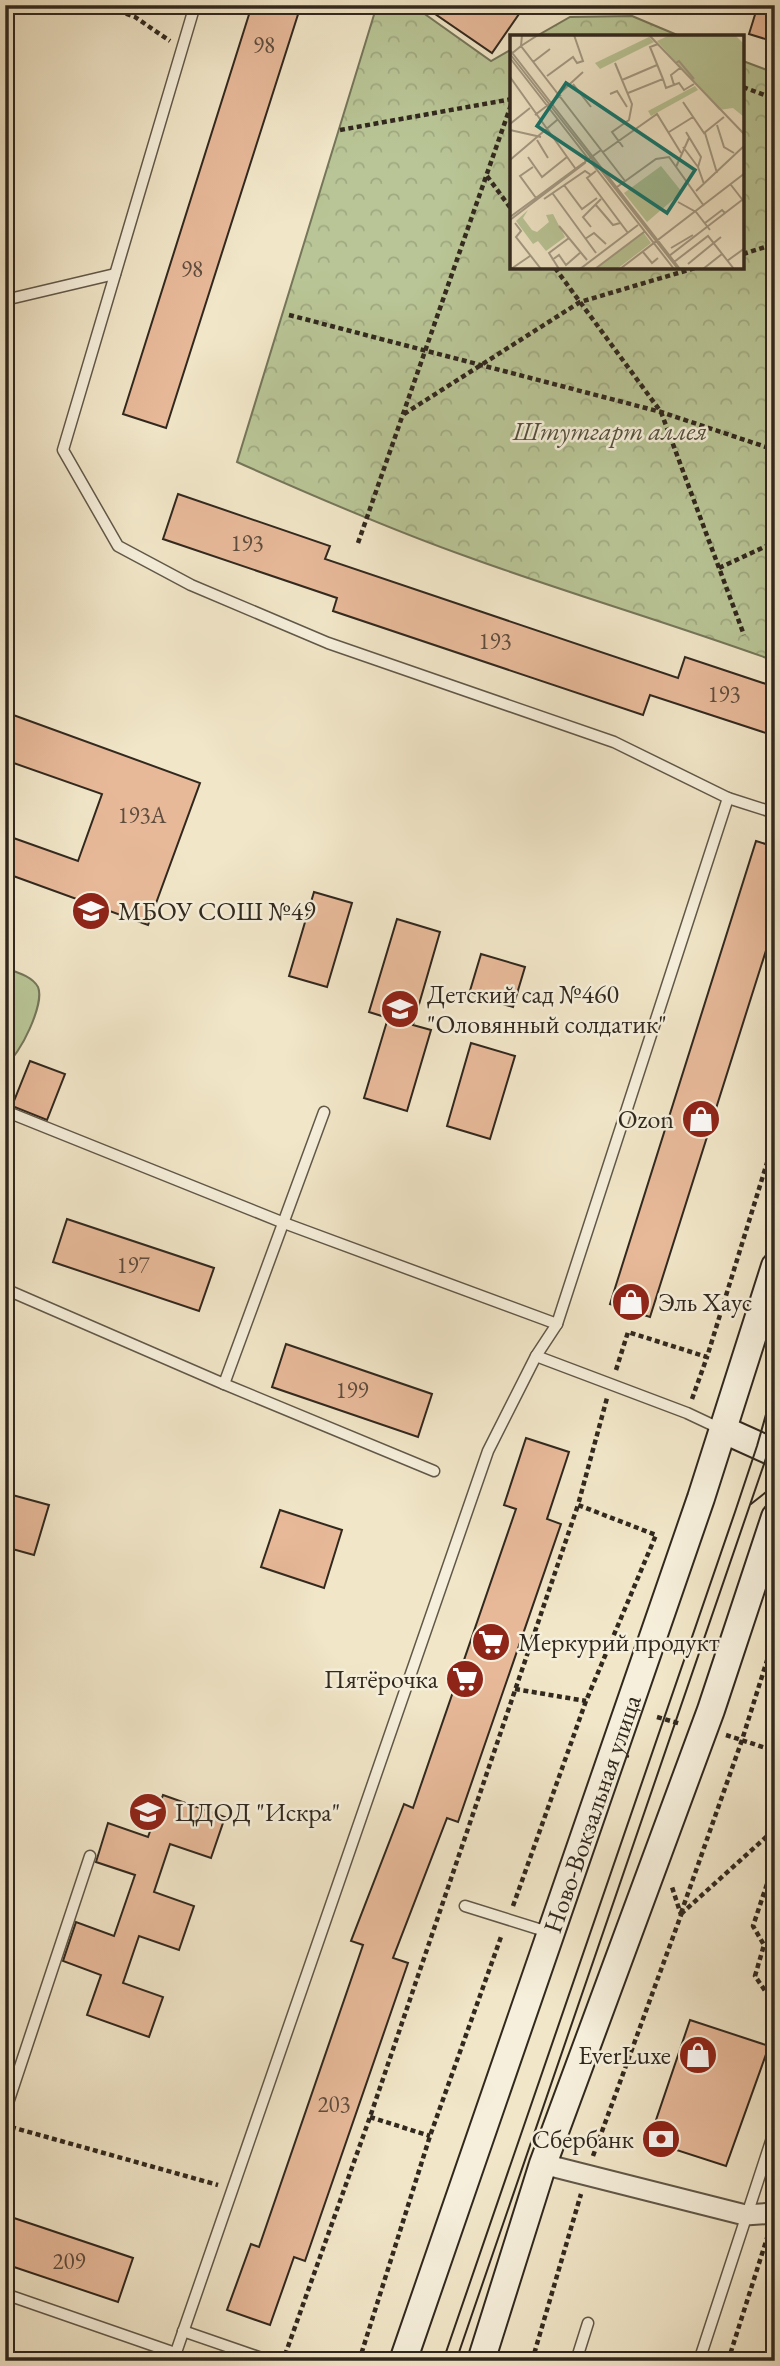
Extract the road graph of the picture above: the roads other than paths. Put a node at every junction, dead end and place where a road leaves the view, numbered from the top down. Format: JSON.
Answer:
{"nodes":[{"id":1,"x":195,"y":5,"type":"edge"},
{"id":2,"x":115,"y":274,"type":"junction"},
{"id":3,"x":5,"y":300,"type":"edge"},
{"id":4,"x":728,"y":798,"type":"junction"},
{"id":5,"x":775,"y":813,"type":"edge"},
{"id":6,"x":5,"y":1111,"type":"edge"},
{"id":7,"x":324,"y":1112,"type":"dead end"},
{"id":8,"x":284,"y":1223,"type":"junction"},
{"id":9,"x":775,"y":1266,"type":"edge"},
{"id":10,"x":5,"y":1289,"type":"edge"},
{"id":11,"x":557,"y":1324,"type":"junction"},
{"id":12,"x":536,"y":1356,"type":"junction"},
{"id":13,"x":224,"y":1384,"type":"junction"},
{"id":14,"x":724,"y":1430,"type":"junction"},
{"id":15,"x":775,"y":1454,"type":"edge"},
{"id":16,"x":434,"y":1471,"type":"dead end"},
{"id":17,"x":775,"y":1517,"type":"edge"},
{"id":18,"x":90,"y":1856,"type":"dead end"},
{"id":19,"x":465,"y":1906,"type":"dead end"},
{"id":20,"x":551,"y":1933,"type":"junction"},
{"id":21,"x":5,"y":2112,"type":"edge"},
{"id":22,"x":775,"y":2129,"type":"edge"},
{"id":23,"x":543,"y":2164,"type":"junction"},
{"id":24,"x":775,"y":2213,"type":"edge"},
{"id":25,"x":745,"y":2215,"type":"junction"},
{"id":26,"x":5,"y":2294,"type":"edge"},
{"id":27,"x":588,"y":2323,"type":"dead end"},
{"id":28,"x":183,"y":2331,"type":"junction"},
{"id":29,"x":174,"y":2357,"type":"edge"},
{"id":30,"x":270,"y":2361,"type":"edge"},
{"id":31,"x":403,"y":2361,"type":"edge"},
{"id":32,"x":481,"y":2361,"type":"edge"},
{"id":33,"x":576,"y":2361,"type":"edge"},
{"id":34,"x":699,"y":2361,"type":"edge"}],
"edges":[{"from":1,"to":2,"type":"lane"},
{"from":2,"to":3,"type":"lane"},
{"from":2,"to":4,"type":"lane"},
{"from":4,"to":5,"type":"lane"},
{"from":4,"to":11,"type":"lane"},
{"from":6,"to":8,"type":"lane"},
{"from":7,"to":8,"type":"lane"},
{"from":8,"to":11,"type":"lane"},
{"from":8,"to":13,"type":"lane"},
{"from":9,"to":14,"type":"main road","name":"Ново-Вокзальная улица"},
{"from":10,"to":13,"type":"lane"},
{"from":11,"to":12,"type":"lane"},
{"from":12,"to":14,"type":"lane"},
{"from":12,"to":28,"type":"lane"},
{"from":13,"to":16,"type":"lane"},
{"from":14,"to":15,"type":"main road"},
{"from":14,"to":20,"type":"main road","name":"Ново-Вокзальная улица"},
{"from":17,"to":23,"type":"main road"},
{"from":18,"to":21,"type":"lane"},
{"from":19,"to":20,"type":"lane"},
{"from":20,"to":31,"type":"main road","name":"Ново-Вокзальная улица"},
{"from":22,"to":25,"type":"lane"},
{"from":23,"to":25,"type":"street"},
{"from":23,"to":32,"type":"main road"},
{"from":24,"to":25,"type":"street"},
{"from":25,"to":34,"type":"lane"},
{"from":26,"to":29,"type":"lane"},
{"from":27,"to":33,"type":"lane"},
{"from":28,"to":29,"type":"lane"},
{"from":28,"to":30,"type":"lane"}]}
